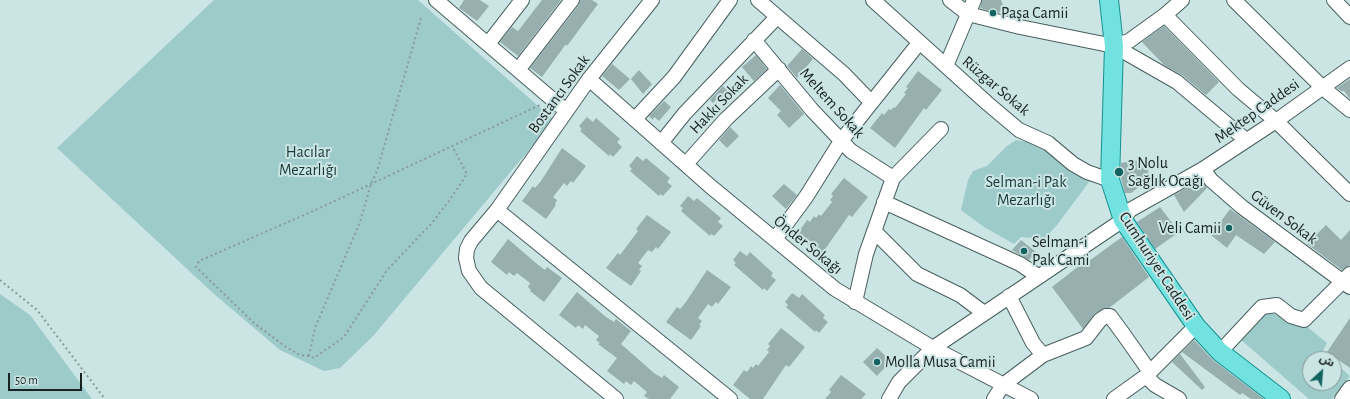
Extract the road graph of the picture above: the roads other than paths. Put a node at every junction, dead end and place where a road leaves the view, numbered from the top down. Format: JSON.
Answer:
{"nodes":[{"id":1,"x":522,"y":0,"type":"edge"},
{"id":2,"x":572,"y":0,"type":"edge"},
{"id":3,"x":652,"y":0,"type":"edge"},
{"id":4,"x":730,"y":0,"type":"edge"},
{"id":5,"x":758,"y":0,"type":"edge"},
{"id":6,"x":873,"y":0,"type":"edge"},
{"id":7,"x":950,"y":0,"type":"edge"},
{"id":8,"x":974,"y":0,"type":"edge"},
{"id":9,"x":1109,"y":0,"type":"edge"},
{"id":10,"x":1182,"y":0,"type":"edge"},
{"id":11,"x":1234,"y":0,"type":"edge"},
{"id":12,"x":1334,"y":0,"type":"edge"},
{"id":13,"x":445,"y":3,"type":"edge"},
{"id":14,"x":968,"y":14,"type":"junction"},
{"id":15,"x":1165,"y":15,"type":"junction"},
{"id":16,"x":777,"y":17,"type":"junction"},
{"id":17,"x":1350,"y":17,"type":"edge"},
{"id":18,"x":754,"y":40,"type":"junction"},
{"id":19,"x":919,"y":43,"type":"junction"},
{"id":20,"x":488,"y":44,"type":"junction"},
{"id":21,"x":1114,"y":46,"type":"junction"},
{"id":22,"x":946,"y":66,"type":"junction"},
{"id":23,"x":1350,"y":68,"type":"edge"},
{"id":24,"x":779,"y":69,"type":"junction"},
{"id":25,"x":518,"y":70,"type":"junction"},
{"id":26,"x":590,"y":79,"type":"junction"},
{"id":27,"x":1322,"y":87,"type":"junction"},
{"id":28,"x":871,"y":102,"type":"junction"},
{"id":29,"x":1350,"y":110,"type":"edge"},
{"id":30,"x":566,"y":111,"type":"junction"},
{"id":31,"x":635,"y":119,"type":"junction"},
{"id":32,"x":1276,"y":121,"type":"junction"},
{"id":33,"x":941,"y":129,"type":"dead end"},
{"id":34,"x":1246,"y":140,"type":"junction"},
{"id":35,"x":841,"y":141,"type":"junction"},
{"id":36,"x":661,"y":143,"type":"junction"},
{"id":37,"x":686,"y":164,"type":"junction"},
{"id":38,"x":1203,"y":169,"type":"junction"},
{"id":39,"x":893,"y":178,"type":"junction"},
{"id":40,"x":1110,"y":180,"type":"junction"},
{"id":41,"x":1350,"y":194,"type":"edge"},
{"id":42,"x":884,"y":202,"type":"junction"},
{"id":43,"x":497,"y":210,"type":"junction"},
{"id":44,"x":1123,"y":220,"type":"junction"},
{"id":45,"x":874,"y":231,"type":"junction"},
{"id":46,"x":775,"y":239,"type":"junction"},
{"id":47,"x":1038,"y":276,"type":"junction"},
{"id":48,"x":1348,"y":281,"type":"edge"},
{"id":49,"x":1009,"y":296,"type":"junction"},
{"id":50,"x":855,"y":302,"type":"junction"},
{"id":51,"x":984,"y":313,"type":"junction"},
{"id":52,"x":1196,"y":326,"type":"junction"},
{"id":53,"x":933,"y":348,"type":"junction"},
{"id":54,"x":1220,"y":352,"type":"junction"},
{"id":55,"x":1043,"y":355,"type":"junction"},
{"id":56,"x":1148,"y":374,"type":"junction"},
{"id":57,"x":1003,"y":385,"type":"junction"},
{"id":58,"x":1350,"y":388,"type":"edge"},
{"id":59,"x":616,"y":399,"type":"edge"},
{"id":60,"x":730,"y":399,"type":"edge"},
{"id":61,"x":889,"y":399,"type":"edge"},
{"id":62,"x":994,"y":399,"type":"edge"},
{"id":63,"x":1031,"y":399,"type":"edge"},
{"id":64,"x":1114,"y":399,"type":"edge"},
{"id":65,"x":1180,"y":399,"type":"edge"},
{"id":66,"x":1281,"y":399,"type":"edge"},
{"id":67,"x":1342,"y":399,"type":"edge"}],
"edges":[{"from":1,"to":20,"type":"street"},
{"from":2,"to":25,"type":"street"},
{"from":3,"to":26,"type":"street","name":"Bostancı Sokak"},
{"from":4,"to":31,"type":"street"},
{"from":5,"to":16,"type":"street"},
{"from":6,"to":19,"type":"street","name":"Rüzgar Sokak"},
{"from":7,"to":14,"type":"street"},
{"from":8,"to":14,"type":"street"},
{"from":9,"to":21,"type":"main road","name":"Cumhuriyet Caddesi"},
{"from":10,"to":15,"type":"street"},
{"from":11,"to":27,"type":"street"},
{"from":12,"to":17,"type":"street"},
{"from":13,"to":20,"type":"street"},
{"from":14,"to":21,"type":"street"},
{"from":14,"to":22,"type":"street"},
{"from":15,"to":21,"type":"street"},
{"from":15,"to":32,"type":"street"},
{"from":16,"to":18,"type":"street"},
{"from":16,"to":28,"type":"street"},
{"from":18,"to":24,"type":"street","name":"Meltem Sokak"},
{"from":18,"to":36,"type":"street"},
{"from":19,"to":22,"type":"street","name":"Rüzgar Sokak"},
{"from":19,"to":28,"type":"street"},
{"from":20,"to":25,"type":"street"},
{"from":21,"to":34,"type":"street"},
{"from":21,"to":40,"type":"main road","name":"Cumhuriyet Caddesi"},
{"from":22,"to":40,"type":"street","name":"Rüzgar Sokak"},
{"from":23,"to":27,"type":"street","name":"Mektep Caddesi"},
{"from":24,"to":35,"type":"street","name":"Meltem Sokak"},
{"from":24,"to":37,"type":"street","name":"Hakkı Sokak"},
{"from":25,"to":30,"type":"street"},
{"from":26,"to":30,"type":"street","name":"Bostancı Sokak"},
{"from":26,"to":31,"type":"street","name":"Önder Sokağı"},
{"from":27,"to":29,"type":"street"},
{"from":27,"to":32,"type":"street","name":"Mektep Caddesi"},
{"from":28,"to":35,"type":"street"},
{"from":30,"to":43,"type":"street","name":"Bostancı Sokak"},
{"from":31,"to":36,"type":"street","name":"Önder Sokağı"},
{"from":32,"to":34,"type":"street","name":"Mektep Caddesi"},
{"from":32,"to":41,"type":"street"},
{"from":33,"to":39,"type":"street"},
{"from":34,"to":38,"type":"street","name":"Mektep Caddesi"},
{"from":35,"to":39,"type":"street","name":"Meltem Sokak"},
{"from":35,"to":46,"type":"street"},
{"from":36,"to":37,"type":"street","name":"Önder Sokağı"},
{"from":37,"to":46,"type":"street","name":"Önder Sokağı"},
{"from":38,"to":44,"type":"street","name":"Mektep Caddesi"},
{"from":38,"to":48,"type":"street","name":"Güven Sokak"},
{"from":39,"to":42,"type":"street"},
{"from":40,"to":44,"type":"main road","name":"Cumhuriyet Caddesi"},
{"from":42,"to":45,"type":"street"},
{"from":42,"to":47,"type":"street"},
{"from":43,"to":59,"type":"street","name":"Bostancı Sokak"},
{"from":43,"to":60,"type":"street"},
{"from":44,"to":47,"type":"street","name":"Mektep Caddesi"},
{"from":44,"to":52,"type":"main road","name":"Cumhuriyet Caddesi"},
{"from":45,"to":50,"type":"street"},
{"from":45,"to":51,"type":"street"},
{"from":46,"to":50,"type":"street","name":"Önder Sokağı"},
{"from":47,"to":49,"type":"street","name":"Mektep Caddesi"},
{"from":48,"to":54,"type":"street"},
{"from":49,"to":51,"type":"street","name":"Mektep Caddesi"},
{"from":49,"to":55,"type":"street"},
{"from":50,"to":53,"type":"street","name":"Önder Sokağı"},
{"from":51,"to":53,"type":"street","name":"Mektep Caddesi"},
{"from":52,"to":54,"type":"main road","name":"Cumhuriyet Caddesi"},
{"from":52,"to":56,"type":"street"},
{"from":53,"to":57,"type":"street","name":"Önder Sokağı"},
{"from":53,"to":61,"type":"street","name":"Mektep Caddesi"},
{"from":54,"to":66,"type":"main road","name":"Cumhuriyet Caddesi"},
{"from":55,"to":56,"type":"street"},
{"from":55,"to":57,"type":"street"},
{"from":56,"to":64,"type":"street"},
{"from":56,"to":65,"type":"street"},
{"from":57,"to":62,"type":"street"},
{"from":57,"to":63,"type":"street","name":"Önder Sokağı"},
{"from":58,"to":67,"type":"street"}]}
